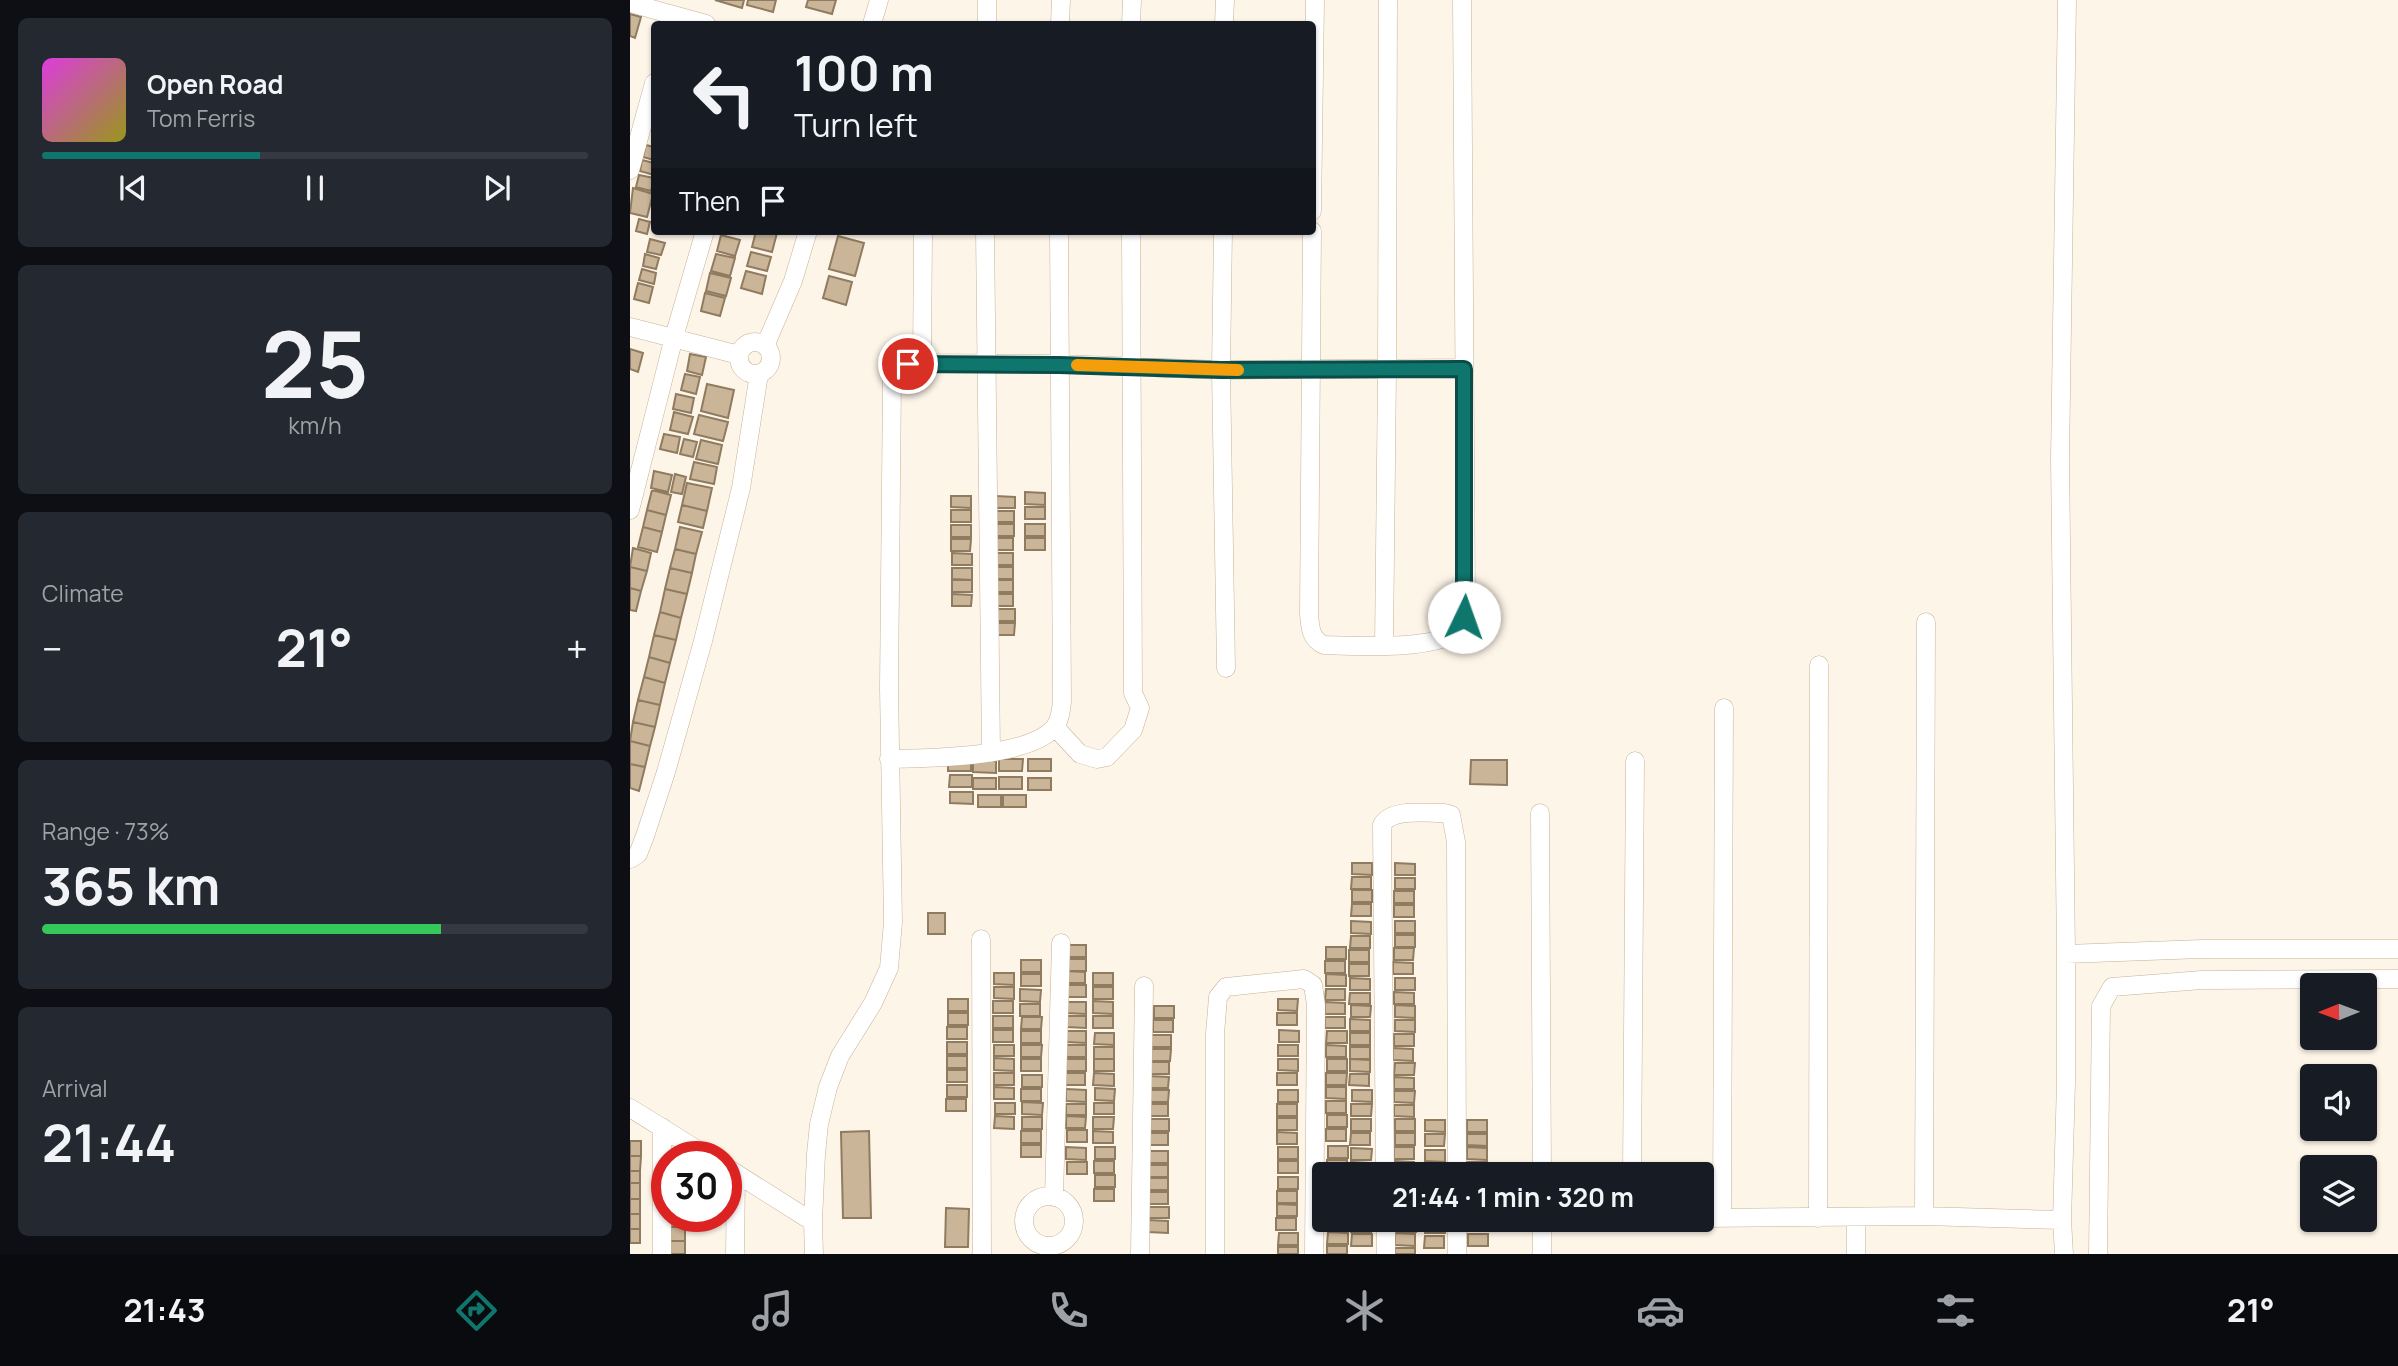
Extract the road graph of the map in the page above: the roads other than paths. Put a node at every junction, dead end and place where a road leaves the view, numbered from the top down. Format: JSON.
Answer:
{"nodes":[{"id":1,"x":879,"y":0,"type":"edge"},
{"id":2,"x":987,"y":0,"type":"edge"},
{"id":3,"x":1061,"y":0,"type":"edge"},
{"id":4,"x":1132,"y":0,"type":"edge"},
{"id":5,"x":1224,"y":0,"type":"edge"},
{"id":6,"x":1315,"y":0,"type":"edge"},
{"id":7,"x":1388,"y":0,"type":"edge"},
{"id":8,"x":1462,"y":0,"type":"edge"},
{"id":9,"x":2067,"y":0,"type":"edge"},
{"id":10,"x":630,"y":4,"type":"edge"},
{"id":11,"x":672,"y":20,"type":"edge"},
{"id":12,"x":873,"y":21,"type":"edge"},
{"id":13,"x":987,"y":21,"type":"edge"},
{"id":14,"x":1060,"y":21,"type":"edge"},
{"id":15,"x":1131,"y":21,"type":"edge"},
{"id":16,"x":1224,"y":21,"type":"edge"},
{"id":17,"x":1315,"y":21,"type":"edge"},
{"id":18,"x":651,"y":94,"type":"edge"},
{"id":19,"x":630,"y":170,"type":"edge"},
{"id":20,"x":704,"y":235,"type":"edge"},
{"id":21,"x":807,"y":235,"type":"edge"},
{"id":22,"x":923,"y":235,"type":"edge"},
{"id":23,"x":985,"y":235,"type":"edge"},
{"id":24,"x":1059,"y":235,"type":"edge"},
{"id":25,"x":1131,"y":235,"type":"edge"},
{"id":26,"x":1223,"y":235,"type":"edge"},
{"id":27,"x":1312,"y":235,"type":"edge"},
{"id":28,"x":630,"y":327,"type":"edge"},
{"id":29,"x":674,"y":337,"type":"junction"},
{"id":30,"x":765,"y":346,"type":"junction"},
{"id":31,"x":739,"y":355,"type":"junction"},
{"id":32,"x":922,"y":363,"type":"junction"},
{"id":33,"x":985,"y":364,"type":"junction"},
{"id":34,"x":1059,"y":365,"type":"junction"},
{"id":35,"x":1130,"y":367,"type":"junction"},
{"id":36,"x":1464,"y":369,"type":"junction"},
{"id":37,"x":1221,"y":370,"type":"junction"},
{"id":38,"x":1312,"y":371,"type":"junction"},
{"id":39,"x":1387,"y":371,"type":"junction"},
{"id":40,"x":759,"y":374,"type":"junction"},
{"id":41,"x":630,"y":510,"type":"edge"},
{"id":42,"x":1926,"y":622,"type":"dead end"},
{"id":43,"x":1384,"y":646,"type":"junction"},
{"id":44,"x":1819,"y":665,"type":"dead end"},
{"id":45,"x":1226,"y":668,"type":"dead end"},
{"id":46,"x":1724,"y":708,"type":"dead end"},
{"id":47,"x":1055,"y":727,"type":"junction"},
{"id":48,"x":991,"y":752,"type":"junction"},
{"id":49,"x":889,"y":759,"type":"junction"},
{"id":50,"x":1635,"y":761,"type":"dead end"},
{"id":51,"x":1540,"y":813,"type":"dead end"},
{"id":52,"x":630,"y":859,"type":"edge"},
{"id":53,"x":981,"y":939,"type":"dead end"},
{"id":54,"x":1061,"y":943,"type":"dead end"},
{"id":55,"x":2202,"y":949,"type":"junction"},
{"id":56,"x":2398,"y":949,"type":"edge"},
{"id":57,"x":2066,"y":954,"type":"junction"},
{"id":58,"x":2398,"y":979,"type":"edge"},
{"id":59,"x":2202,"y":980,"type":"junction"},
{"id":60,"x":1144,"y":986,"type":"dead end"},
{"id":61,"x":2099,"y":1082,"type":"junction"},
{"id":62,"x":2066,"y":1083,"type":"junction"},
{"id":63,"x":630,"y":1108,"type":"edge"},
{"id":64,"x":662,"y":1127,"type":"junction"},
{"id":65,"x":684,"y":1141,"type":"edge"},
{"id":66,"x":1385,"y":1162,"type":"edge"},
{"id":67,"x":1457,"y":1162,"type":"edge"},
{"id":68,"x":1542,"y":1162,"type":"edge"},
{"id":69,"x":1632,"y":1162,"type":"edge"},
{"id":70,"x":742,"y":1177,"type":"edge"},
{"id":71,"x":1055,"y":1196,"type":"junction"},
{"id":72,"x":1924,"y":1216,"type":"junction"},
{"id":73,"x":1856,"y":1217,"type":"junction"},
{"id":74,"x":1714,"y":1218,"type":"edge"},
{"id":75,"x":1721,"y":1218,"type":"junction"},
{"id":76,"x":1818,"y":1218,"type":"junction"},
{"id":77,"x":2062,"y":1220,"type":"junction"},
{"id":78,"x":813,"y":1222,"type":"junction"},
{"id":79,"x":733,"y":1232,"type":"edge"},
{"id":80,"x":1386,"y":1232,"type":"edge"},
{"id":81,"x":1457,"y":1232,"type":"edge"},
{"id":82,"x":1542,"y":1232,"type":"edge"},
{"id":83,"x":1057,"y":1250,"type":"edge"},
{"id":84,"x":662,"y":1254,"type":"edge"},
{"id":85,"x":734,"y":1254,"type":"edge"},
{"id":86,"x":814,"y":1254,"type":"edge"},
{"id":87,"x":982,"y":1254,"type":"edge"},
{"id":88,"x":1140,"y":1254,"type":"edge"},
{"id":89,"x":1215,"y":1254,"type":"edge"},
{"id":90,"x":1314,"y":1254,"type":"edge"},
{"id":91,"x":1386,"y":1254,"type":"edge"},
{"id":92,"x":1457,"y":1254,"type":"edge"},
{"id":93,"x":1542,"y":1254,"type":"edge"},
{"id":94,"x":1856,"y":1254,"type":"edge"},
{"id":95,"x":2064,"y":1254,"type":"edge"},
{"id":96,"x":2098,"y":1254,"type":"edge"}],
"edges":[{"from":1,"to":12,"type":"street"},
{"from":2,"to":13,"type":"street"},
{"from":3,"to":14,"type":"street"},
{"from":4,"to":15,"type":"street"},
{"from":5,"to":16,"type":"street"},
{"from":6,"to":17,"type":"street"},
{"from":7,"to":39,"type":"street"},
{"from":8,"to":36,"type":"street"},
{"from":9,"to":57,"type":"street"},
{"from":10,"to":11,"type":"street"},
{"from":18,"to":19,"type":"street"},
{"from":20,"to":29,"type":"street"},
{"from":21,"to":30,"type":"street"},
{"from":22,"to":32,"type":"street"},
{"from":23,"to":33,"type":"street"},
{"from":24,"to":34,"type":"street"},
{"from":25,"to":35,"type":"street"},
{"from":26,"to":37,"type":"street"},
{"from":27,"to":38,"type":"street"},
{"from":28,"to":29,"type":"street"},
{"from":29,"to":31,"type":"street"},
{"from":29,"to":41,"type":"street"},
{"from":30,"to":31,"type":"street"},
{"from":30,"to":40,"type":"street"},
{"from":31,"to":40,"type":"street"},
{"from":32,"to":33,"type":"street"},
{"from":32,"to":49,"type":"street"},
{"from":33,"to":34,"type":"street"},
{"from":33,"to":48,"type":"street"},
{"from":34,"to":35,"type":"street"},
{"from":34,"to":47,"type":"street"},
{"from":35,"to":37,"type":"street"},
{"from":35,"to":47,"type":"street"},
{"from":36,"to":39,"type":"street"},
{"from":36,"to":43,"type":"street"},
{"from":37,"to":38,"type":"street"},
{"from":37,"to":45,"type":"street"},
{"from":38,"to":39,"type":"street"},
{"from":38,"to":43,"type":"street"},
{"from":39,"to":43,"type":"street"},
{"from":40,"to":52,"type":"street"},
{"from":42,"to":72,"type":"street"},
{"from":44,"to":76,"type":"street"},
{"from":46,"to":75,"type":"street"},
{"from":47,"to":48,"type":"street"},
{"from":48,"to":49,"type":"street"},
{"from":49,"to":78,"type":"street"},
{"from":50,"to":69,"type":"street"},
{"from":51,"to":68,"type":"street"},
{"from":53,"to":87,"type":"street"},
{"from":54,"to":71,"type":"street"},
{"from":55,"to":56,"type":"street"},
{"from":55,"to":57,"type":"street"},
{"from":55,"to":59,"type":"street"},
{"from":57,"to":62,"type":"street"},
{"from":58,"to":59,"type":"street"},
{"from":59,"to":61,"type":"street"},
{"from":60,"to":88,"type":"street"},
{"from":61,"to":62,"type":"street"},
{"from":61,"to":96,"type":"street"},
{"from":62,"to":77,"type":"street"},
{"from":63,"to":64,"type":"street"},
{"from":64,"to":65,"type":"street"},
{"from":64,"to":84,"type":"street"},
{"from":66,"to":67,"type":"street"},
{"from":70,"to":78,"type":"street"},
{"from":71,"to":83,"type":"street"},
{"from":71,"to":83,"type":"street"},
{"from":72,"to":73,"type":"street"},
{"from":72,"to":77,"type":"street"},
{"from":73,"to":76,"type":"street"},
{"from":73,"to":94,"type":"street"},
{"from":74,"to":75,"type":"street"},
{"from":75,"to":76,"type":"street"},
{"from":77,"to":95,"type":"street"},
{"from":78,"to":86,"type":"street"},
{"from":79,"to":85,"type":"street"},
{"from":80,"to":91,"type":"street"},
{"from":81,"to":92,"type":"street"},
{"from":82,"to":93,"type":"street"},
{"from":89,"to":90,"type":"street"}]}
